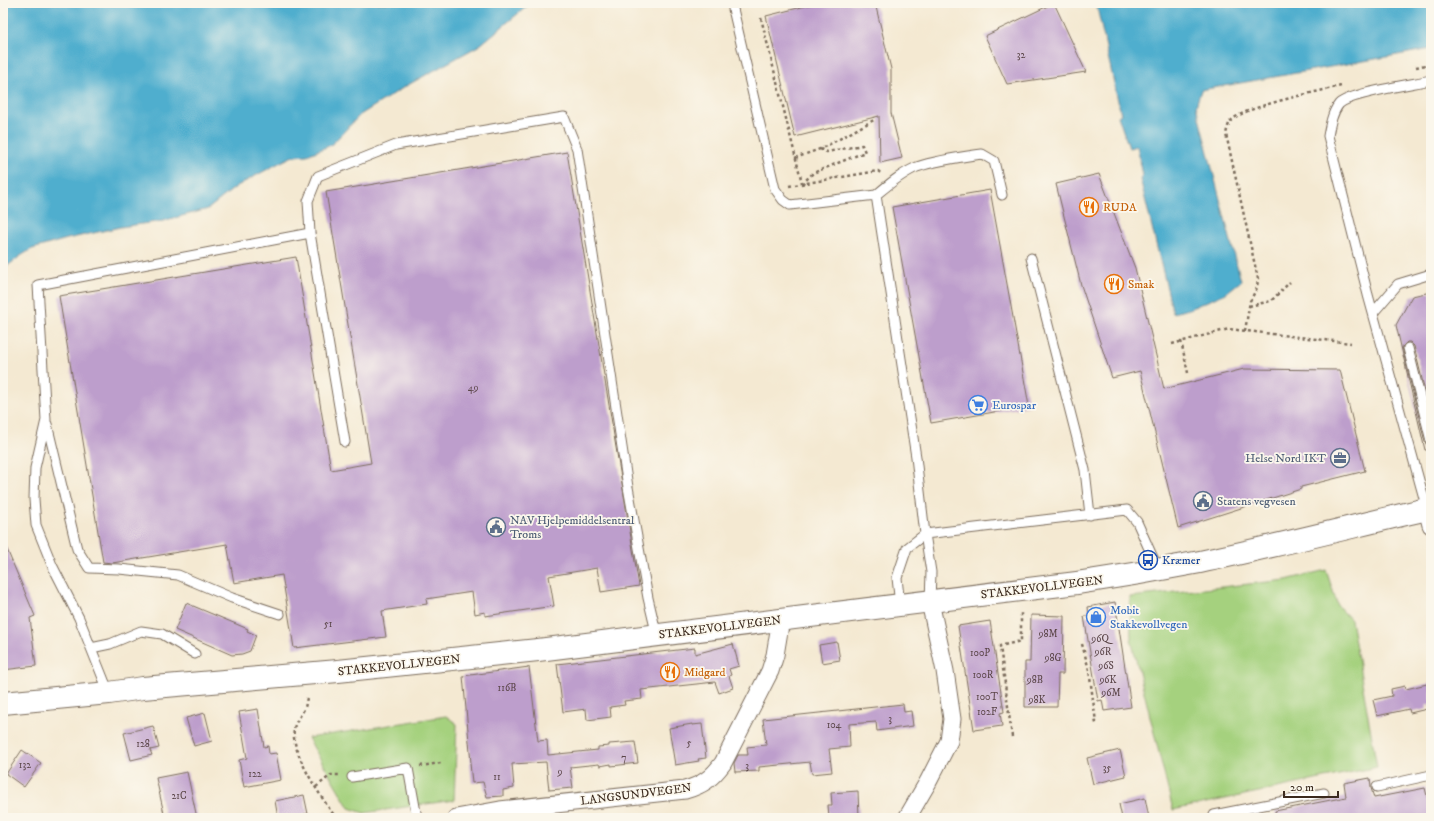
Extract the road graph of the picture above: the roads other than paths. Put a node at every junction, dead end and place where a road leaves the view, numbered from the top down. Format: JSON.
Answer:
{"nodes":[{"id":1,"x":734,"y":3,"type":"edge"},
{"id":2,"x":1431,"y":80,"type":"edge"},
{"id":3,"x":876,"y":195,"type":"junction"},
{"id":4,"x":1002,"y":195,"type":"dead end"},
{"id":5,"x":310,"y":233,"type":"junction"},
{"id":6,"x":1031,"y":258,"type":"dead end"},
{"id":7,"x":1431,"y":274,"type":"edge"},
{"id":8,"x":1373,"y":313,"type":"junction"},
{"id":9,"x":1408,"y":348,"type":"dead end"},
{"id":10,"x":46,"y":420,"type":"junction"},
{"id":11,"x":1431,"y":441,"type":"edge"},
{"id":12,"x":345,"y":442,"type":"dead end"},
{"id":13,"x":1430,"y":514,"type":"edge"},
{"id":14,"x":1090,"y":515,"type":"junction"},
{"id":15,"x":925,"y":534,"type":"junction"},
{"id":16,"x":1158,"y":570,"type":"junction"},
{"id":17,"x":930,"y":602,"type":"junction"},
{"id":18,"x":900,"y":605,"type":"junction"},
{"id":19,"x":280,"y":614,"type":"dead end"},
{"id":20,"x":781,"y":620,"type":"junction"},
{"id":21,"x":657,"y":636,"type":"junction"},
{"id":22,"x":91,"y":648,"type":"junction"},
{"id":23,"x":195,"y":654,"type":"dead end"},
{"id":24,"x":109,"y":693,"type":"junction"},
{"id":25,"x":3,"y":703,"type":"edge"},
{"id":26,"x":1431,"y":775,"type":"edge"},
{"id":27,"x":352,"y":777,"type":"road end"},
{"id":28,"x":1376,"y":787,"type":"dead end"},
{"id":29,"x":1324,"y":793,"type":"dead end"},
{"id":30,"x":1214,"y":814,"type":"dead end"},
{"id":31,"x":416,"y":818,"type":"edge"},
{"id":32,"x":456,"y":818,"type":"edge"},
{"id":33,"x":907,"y":818,"type":"edge"}],
"edges":[{"from":1,"to":3,"type":"lane"},
{"from":2,"to":8,"type":"lane"},
{"from":3,"to":4,"type":"lane"},
{"from":3,"to":15,"type":"lane"},
{"from":5,"to":10,"type":"lane"},
{"from":5,"to":12,"type":"lane"},
{"from":5,"to":21,"type":"lane"},
{"from":6,"to":14,"type":"lane"},
{"from":7,"to":8,"type":"lane"},
{"from":8,"to":13,"type":"lane"},
{"from":9,"to":11,"type":"lane"},
{"from":10,"to":19,"type":"lane"},
{"from":10,"to":22,"type":"lane"},
{"from":13,"to":16,"type":"street","name":"STAKKEVOLLVEGEN"},
{"from":14,"to":15,"type":"lane"},
{"from":14,"to":16,"type":"lane"},
{"from":15,"to":17,"type":"lane"},
{"from":15,"to":18,"type":"lane"},
{"from":16,"to":17,"type":"street","name":"STAKKEVOLLVEGEN"},
{"from":17,"to":18,"type":"street","name":"STAKKEVOLLVEGEN"},
{"from":17,"to":33,"type":"street"},
{"from":18,"to":20,"type":"street","name":"STAKKEVOLLVEGEN"},
{"from":20,"to":21,"type":"street","name":"STAKKEVOLLVEGEN"},
{"from":20,"to":32,"type":"street","name":"LANGSUNDVEGEN"},
{"from":21,"to":24,"type":"street","name":"STAKKEVOLLVEGEN"},
{"from":22,"to":23,"type":"lane"},
{"from":22,"to":24,"type":"lane"},
{"from":24,"to":25,"type":"street","name":"STAKKEVOLLVEGEN"},
{"from":26,"to":28,"type":"lane"},
{"from":27,"to":31,"type":"lane"},
{"from":29,"to":30,"type":"lane"}]}
